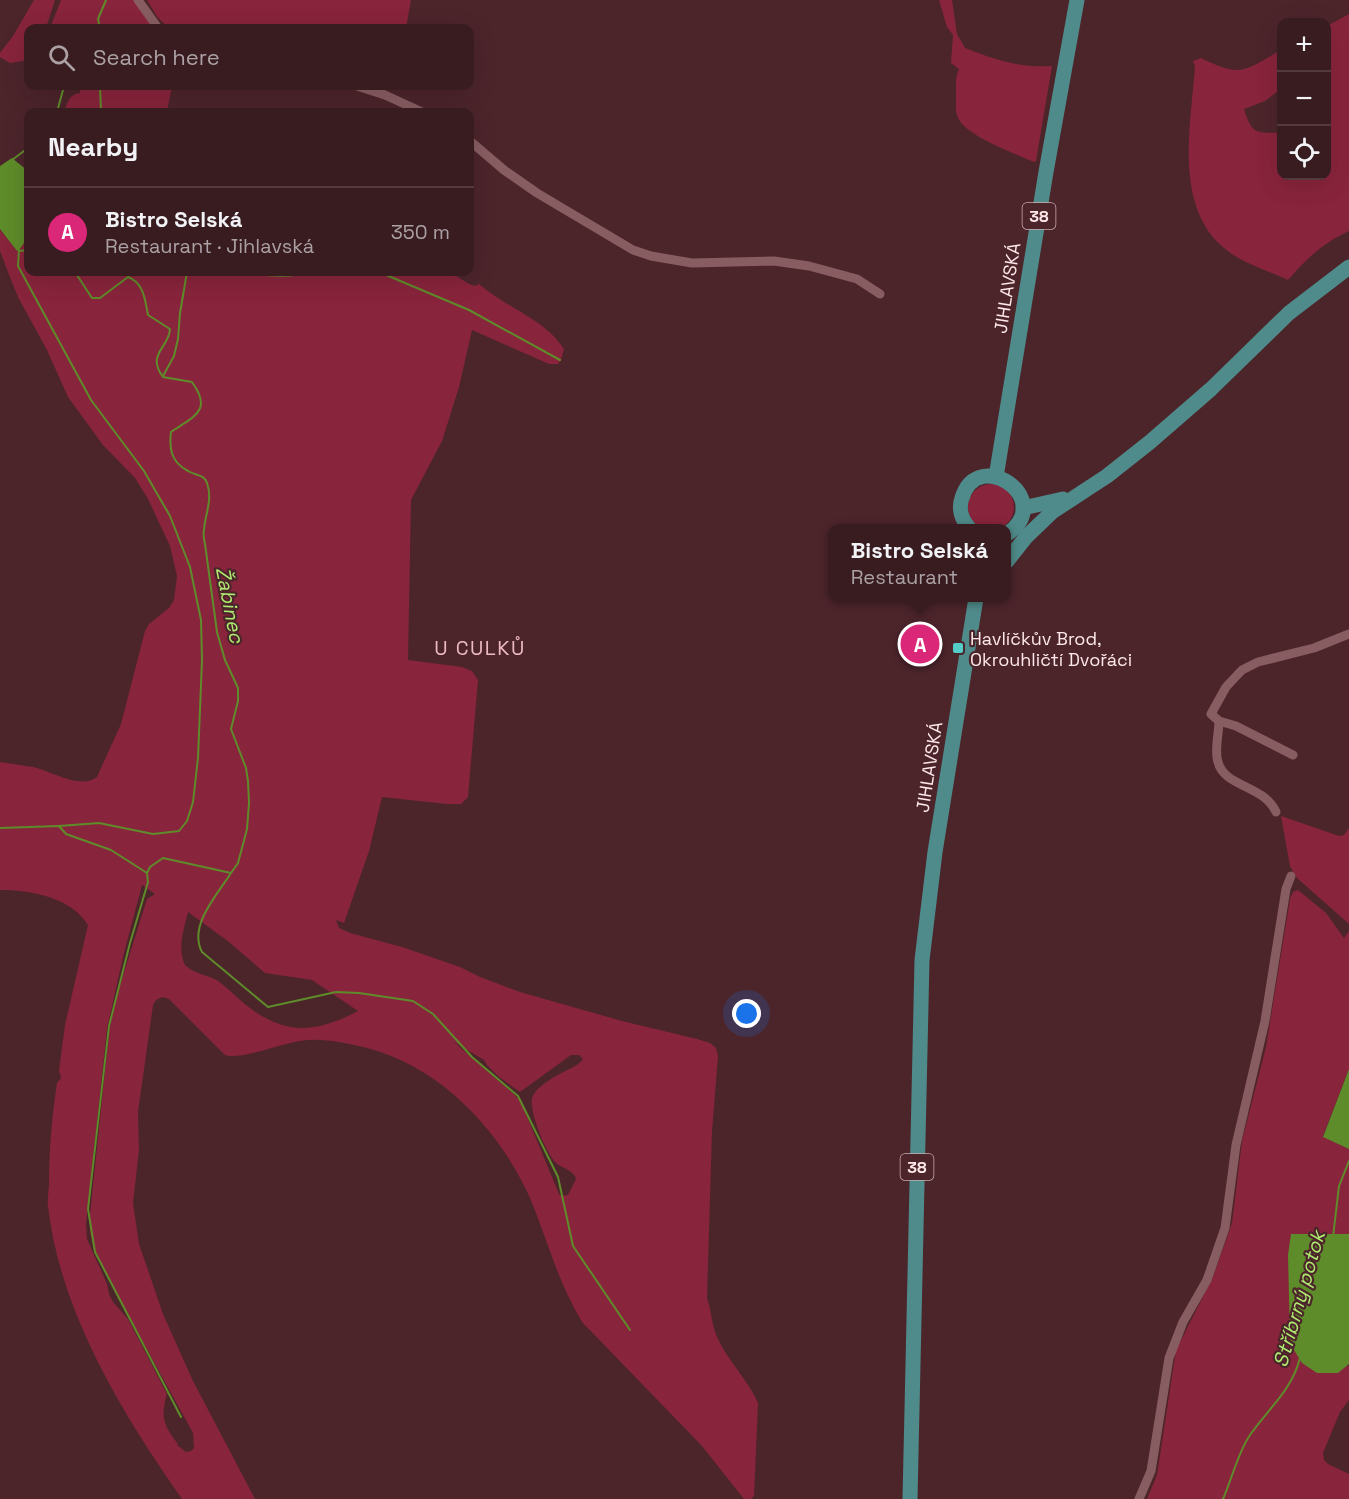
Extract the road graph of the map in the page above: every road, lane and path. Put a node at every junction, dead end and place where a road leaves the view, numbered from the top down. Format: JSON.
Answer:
{"nodes":[{"id":1,"x":138,"y":0,"type":"edge"},
{"id":2,"x":1077,"y":0,"type":"edge"},
{"id":3,"x":155,"y":24,"type":"edge"},
{"id":4,"x":369,"y":90,"type":"edge"},
{"id":5,"x":413,"y":108,"type":"edge"},
{"id":6,"x":474,"y":144,"type":"edge"},
{"id":7,"x":1349,"y":267,"type":"edge"},
{"id":8,"x":880,"y":294,"type":"dead end"},
{"id":9,"x":996,"y":477,"type":"junction"},
{"id":10,"x":1080,"y":493,"type":"junction"},
{"id":11,"x":1023,"y":508,"type":"junction"},
{"id":12,"x":967,"y":524,"type":"edge"},
{"id":13,"x":1011,"y":531,"type":"edge"},
{"id":14,"x":1011,"y":556,"type":"edge"},
{"id":15,"x":975,"y":602,"type":"edge"},
{"id":16,"x":983,"y":602,"type":"edge"},
{"id":17,"x":1349,"y":634,"type":"edge"},
{"id":18,"x":970,"y":639,"type":"junction"},
{"id":19,"x":1219,"y":721,"type":"junction"},
{"id":20,"x":1293,"y":755,"type":"dead end"},
{"id":21,"x":1276,"y":812,"type":"dead end"},
{"id":22,"x":1291,"y":876,"type":"dead end"},
{"id":23,"x":910,"y":1499,"type":"edge"},
{"id":24,"x":1139,"y":1499,"type":"edge"}],
"edges":[{"from":1,"to":3,"type":"street"},
{"from":2,"to":9,"type":"main road","name":"JIHLAVSKÁ","number":"38"},
{"from":4,"to":5,"type":"street"},
{"from":6,"to":8,"type":"street"},
{"from":7,"to":10,"type":"main road"},
{"from":9,"to":11,"type":"main road"},
{"from":9,"to":12,"type":"main road"},
{"from":10,"to":11,"type":"main road"},
{"from":10,"to":14,"type":"main road"},
{"from":11,"to":13,"type":"main road"},
{"from":15,"to":18,"type":"main road","name":"JIHLAVSKÁ","number":"38"},
{"from":16,"to":18,"type":"main road"},
{"from":17,"to":19,"type":"street"},
{"from":18,"to":23,"type":"main road","name":"JIHLAVSKÁ","number":"38"},
{"from":19,"to":20,"type":"street"},
{"from":19,"to":21,"type":"street"},
{"from":22,"to":24,"type":"street"}]}
